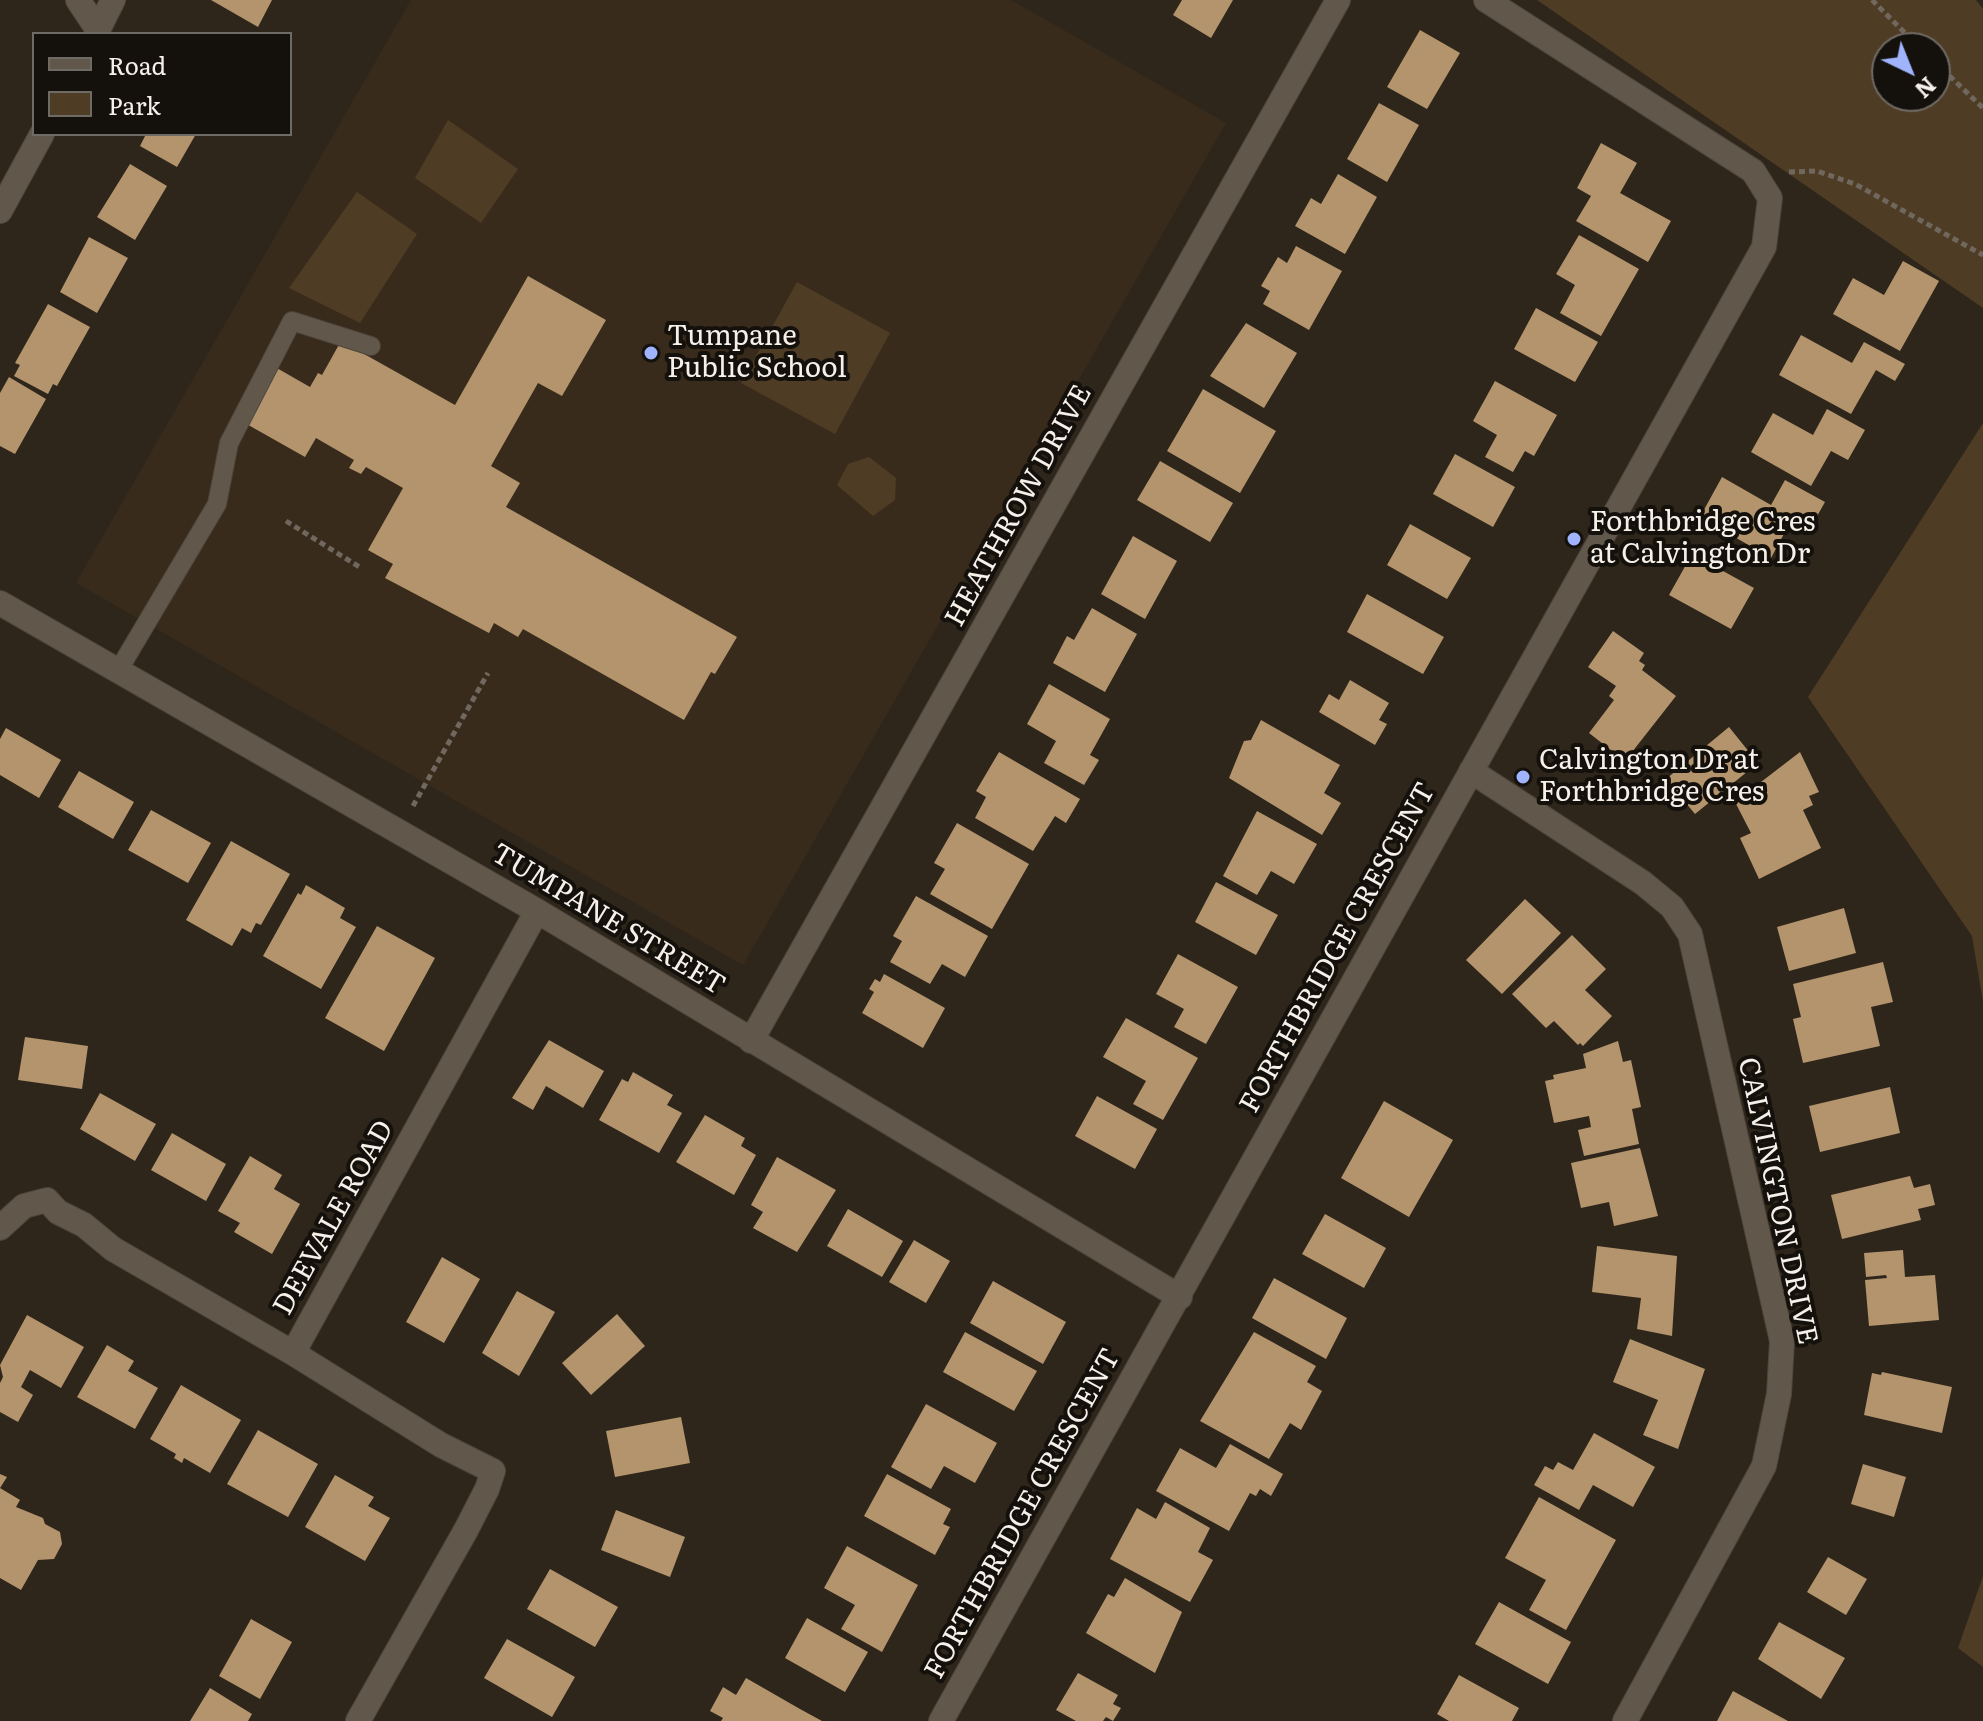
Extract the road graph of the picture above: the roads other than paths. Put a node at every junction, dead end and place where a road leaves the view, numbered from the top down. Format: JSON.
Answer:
{"nodes":[{"id":1,"x":78,"y":0,"type":"edge"},
{"id":2,"x":113,"y":0,"type":"edge"},
{"id":3,"x":1338,"y":0,"type":"edge"},
{"id":4,"x":1486,"y":0,"type":"edge"},
{"id":5,"x":97,"y":32,"type":"edge"},
{"id":6,"x":41,"y":136,"type":"edge"},
{"id":7,"x":0,"y":211,"type":"edge"},
{"id":8,"x":371,"y":346,"type":"dead end"},
{"id":9,"x":0,"y":603,"type":"edge"},
{"id":10,"x":118,"y":671,"type":"junction"},
{"id":11,"x":1471,"y":771,"type":"junction"},
{"id":12,"x":537,"y":911,"type":"junction"},
{"id":13,"x":751,"y":1041,"type":"junction"},
{"id":14,"x":0,"y":1228,"type":"edge"},
{"id":15,"x":1180,"y":1297,"type":"junction"},
{"id":16,"x":293,"y":1353,"type":"junction"},
{"id":17,"x":358,"y":1721,"type":"edge"},
{"id":18,"x":941,"y":1721,"type":"edge"},
{"id":19,"x":1625,"y":1721,"type":"edge"}],
"edges":[{"from":1,"to":5,"type":"street"},
{"from":2,"to":5,"type":"street"},
{"from":3,"to":13,"type":"street","name":"HEATHROW DRIVE"},
{"from":4,"to":11,"type":"street","name":"FORTHBRIDGE CRESCENT"},
{"from":6,"to":7,"type":"street"},
{"from":8,"to":10,"type":"lane"},
{"from":9,"to":10,"type":"street","name":"TUMPANE STREET"},
{"from":10,"to":12,"type":"street","name":"TUMPANE STREET"},
{"from":11,"to":15,"type":"street","name":"FORTHBRIDGE CRESCENT"},
{"from":11,"to":19,"type":"street","name":"CALVINGTON DRIVE"},
{"from":12,"to":13,"type":"street","name":"TUMPANE STREET"},
{"from":12,"to":16,"type":"street","name":"DEEVALE ROAD"},
{"from":13,"to":15,"type":"street","name":"TUMPANE STREET"},
{"from":14,"to":16,"type":"street"},
{"from":15,"to":18,"type":"street","name":"FORTHBRIDGE CRESCENT"},
{"from":16,"to":17,"type":"street","name":"DEEVALE ROAD"}]}
